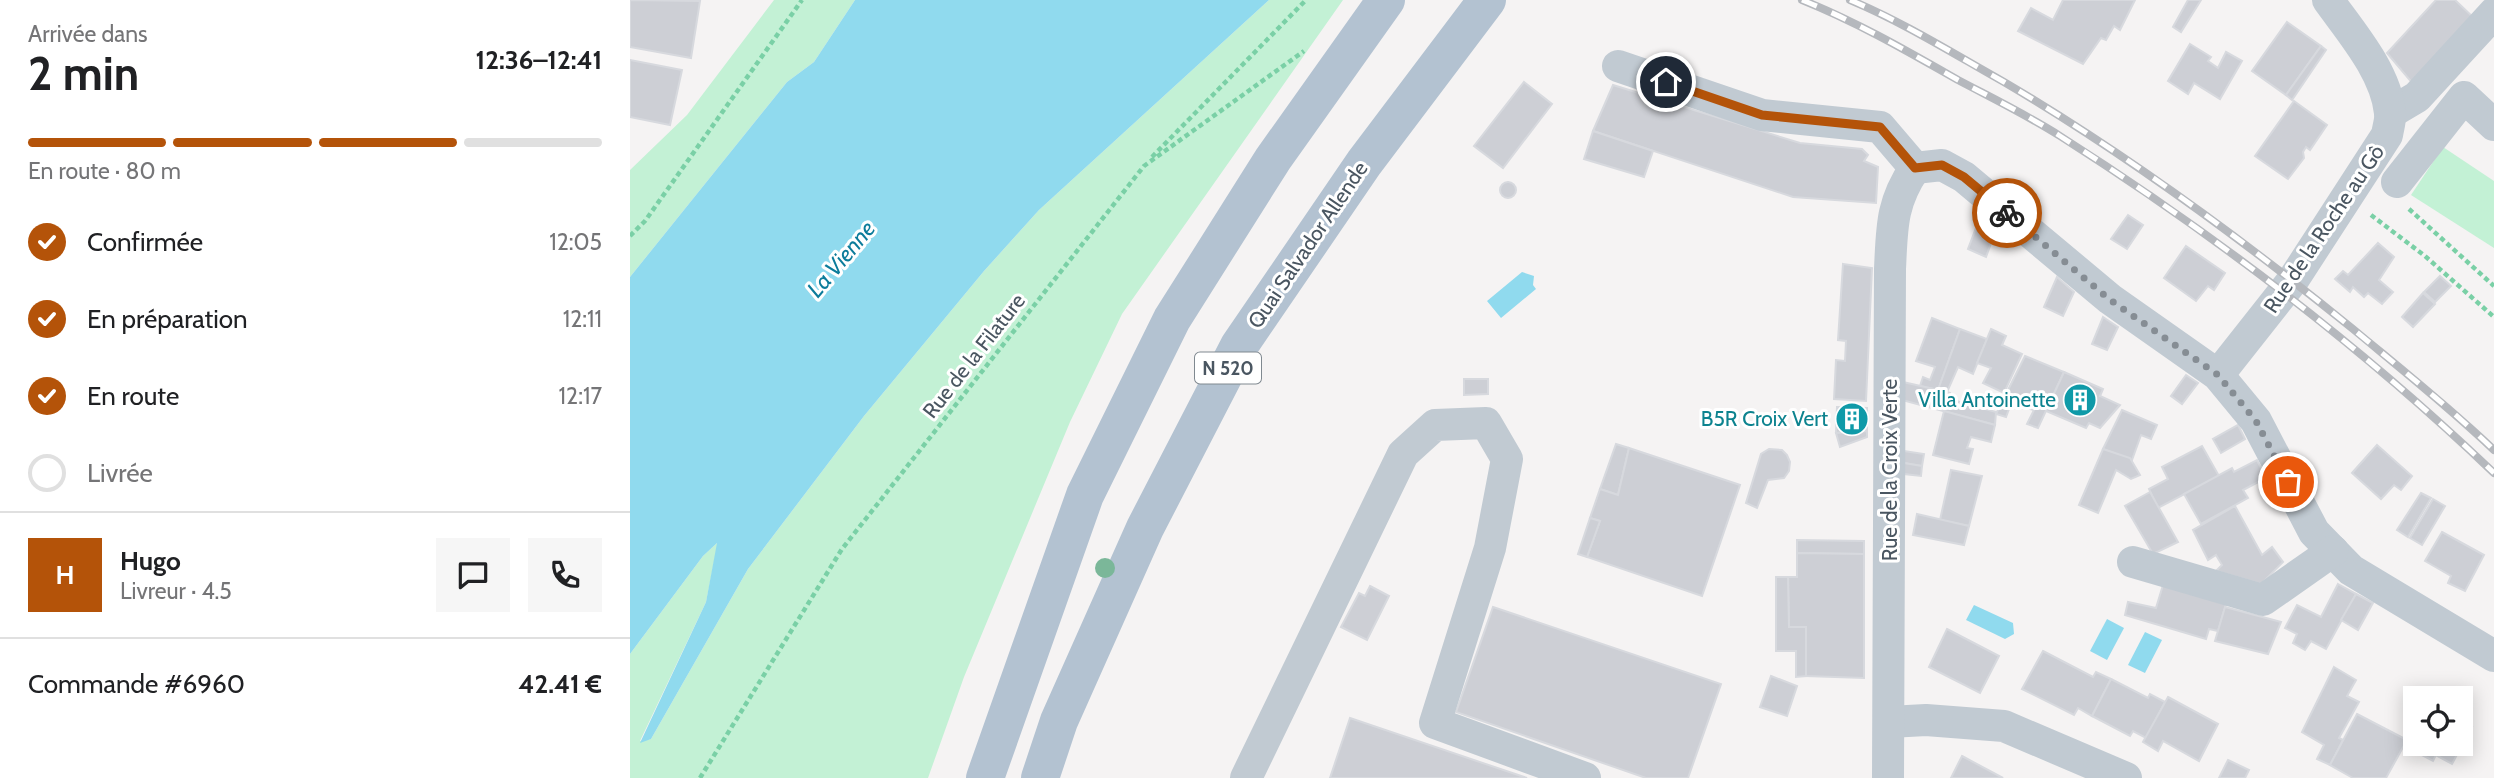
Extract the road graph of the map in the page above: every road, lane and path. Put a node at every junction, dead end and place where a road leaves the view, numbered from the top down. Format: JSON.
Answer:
{"nodes":[{"id":1,"x":802,"y":0,"type":"edge"},
{"id":2,"x":1306,"y":0,"type":"edge"},
{"id":3,"x":1386,"y":0,"type":"edge"},
{"id":4,"x":1487,"y":0,"type":"edge"},
{"id":5,"x":2328,"y":0,"type":"edge"},
{"id":6,"x":2494,"y":13,"type":"edge"},
{"id":7,"x":1312,"y":45,"type":"dead end"},
{"id":8,"x":1618,"y":66,"type":"dead end"},
{"id":9,"x":2440,"y":71,"type":"junction"},
{"id":10,"x":2464,"y":97,"type":"junction"},
{"id":11,"x":2390,"y":113,"type":"junction"},
{"id":12,"x":2494,"y":125,"type":"edge"},
{"id":13,"x":1144,"y":166,"type":"junction"},
{"id":14,"x":1915,"y":168,"type":"junction"},
{"id":15,"x":2397,"y":182,"type":"joint"},
{"id":16,"x":2347,"y":198,"type":"junction"},
{"id":17,"x":630,"y":236,"type":"edge"},
{"id":18,"x":2494,"y":286,"type":"edge"},
{"id":19,"x":2494,"y":317,"type":"edge"},
{"id":20,"x":2218,"y":375,"type":"junction"},
{"id":21,"x":2333,"y":551,"type":"junction"},
{"id":22,"x":2133,"y":562,"type":"dead end"},
{"id":23,"x":2494,"y":656,"type":"edge"},
{"id":24,"x":1889,"y":722,"type":"junction"},
{"id":25,"x":700,"y":778,"type":"edge"},
{"id":26,"x":985,"y":778,"type":"edge"},
{"id":27,"x":1040,"y":778,"type":"edge"},
{"id":28,"x":1247,"y":778,"type":"edge"},
{"id":29,"x":1585,"y":778,"type":"edge"},
{"id":30,"x":1888,"y":778,"type":"edge"},
{"id":31,"x":2126,"y":778,"type":"edge"}],
"edges":[{"from":1,"to":17,"type":"path"},
{"from":2,"to":13,"type":"path"},
{"from":3,"to":26,"type":"main road"},
{"from":4,"to":27,"type":"main road","name":"Quai Salvador Allende","number":"N 520"},
{"from":5,"to":11,"type":"street"},
{"from":6,"to":9,"type":"street"},
{"from":7,"to":13,"type":"path","name":"Rue de la Filature"},
{"from":8,"to":14,"type":"street"},
{"from":9,"to":10,"type":"street"},
{"from":9,"to":11,"type":"street"},
{"from":10,"to":12,"type":"street"},
{"from":10,"to":15,"type":"street"},
{"from":11,"to":16,"type":"street","name":"Rue de la Roche au Gô"},
{"from":13,"to":25,"type":"path","name":"Rue de la Filature"},
{"from":14,"to":20,"type":"street"},
{"from":14,"to":24,"type":"street","name":"Rue de la Croix Verte"},
{"from":15,"to":18,"type":"path"},
{"from":16,"to":19,"type":"path"},
{"from":16,"to":20,"type":"street","name":"Rue de la Roche au Gô"},
{"from":20,"to":21,"type":"street"},
{"from":21,"to":22,"type":"street"},
{"from":21,"to":23,"type":"street"},
{"from":24,"to":30,"type":"street","name":"Rue de la Croix Verte"},
{"from":24,"to":31,"type":"street"},
{"from":28,"to":29,"type":"street"}]}
